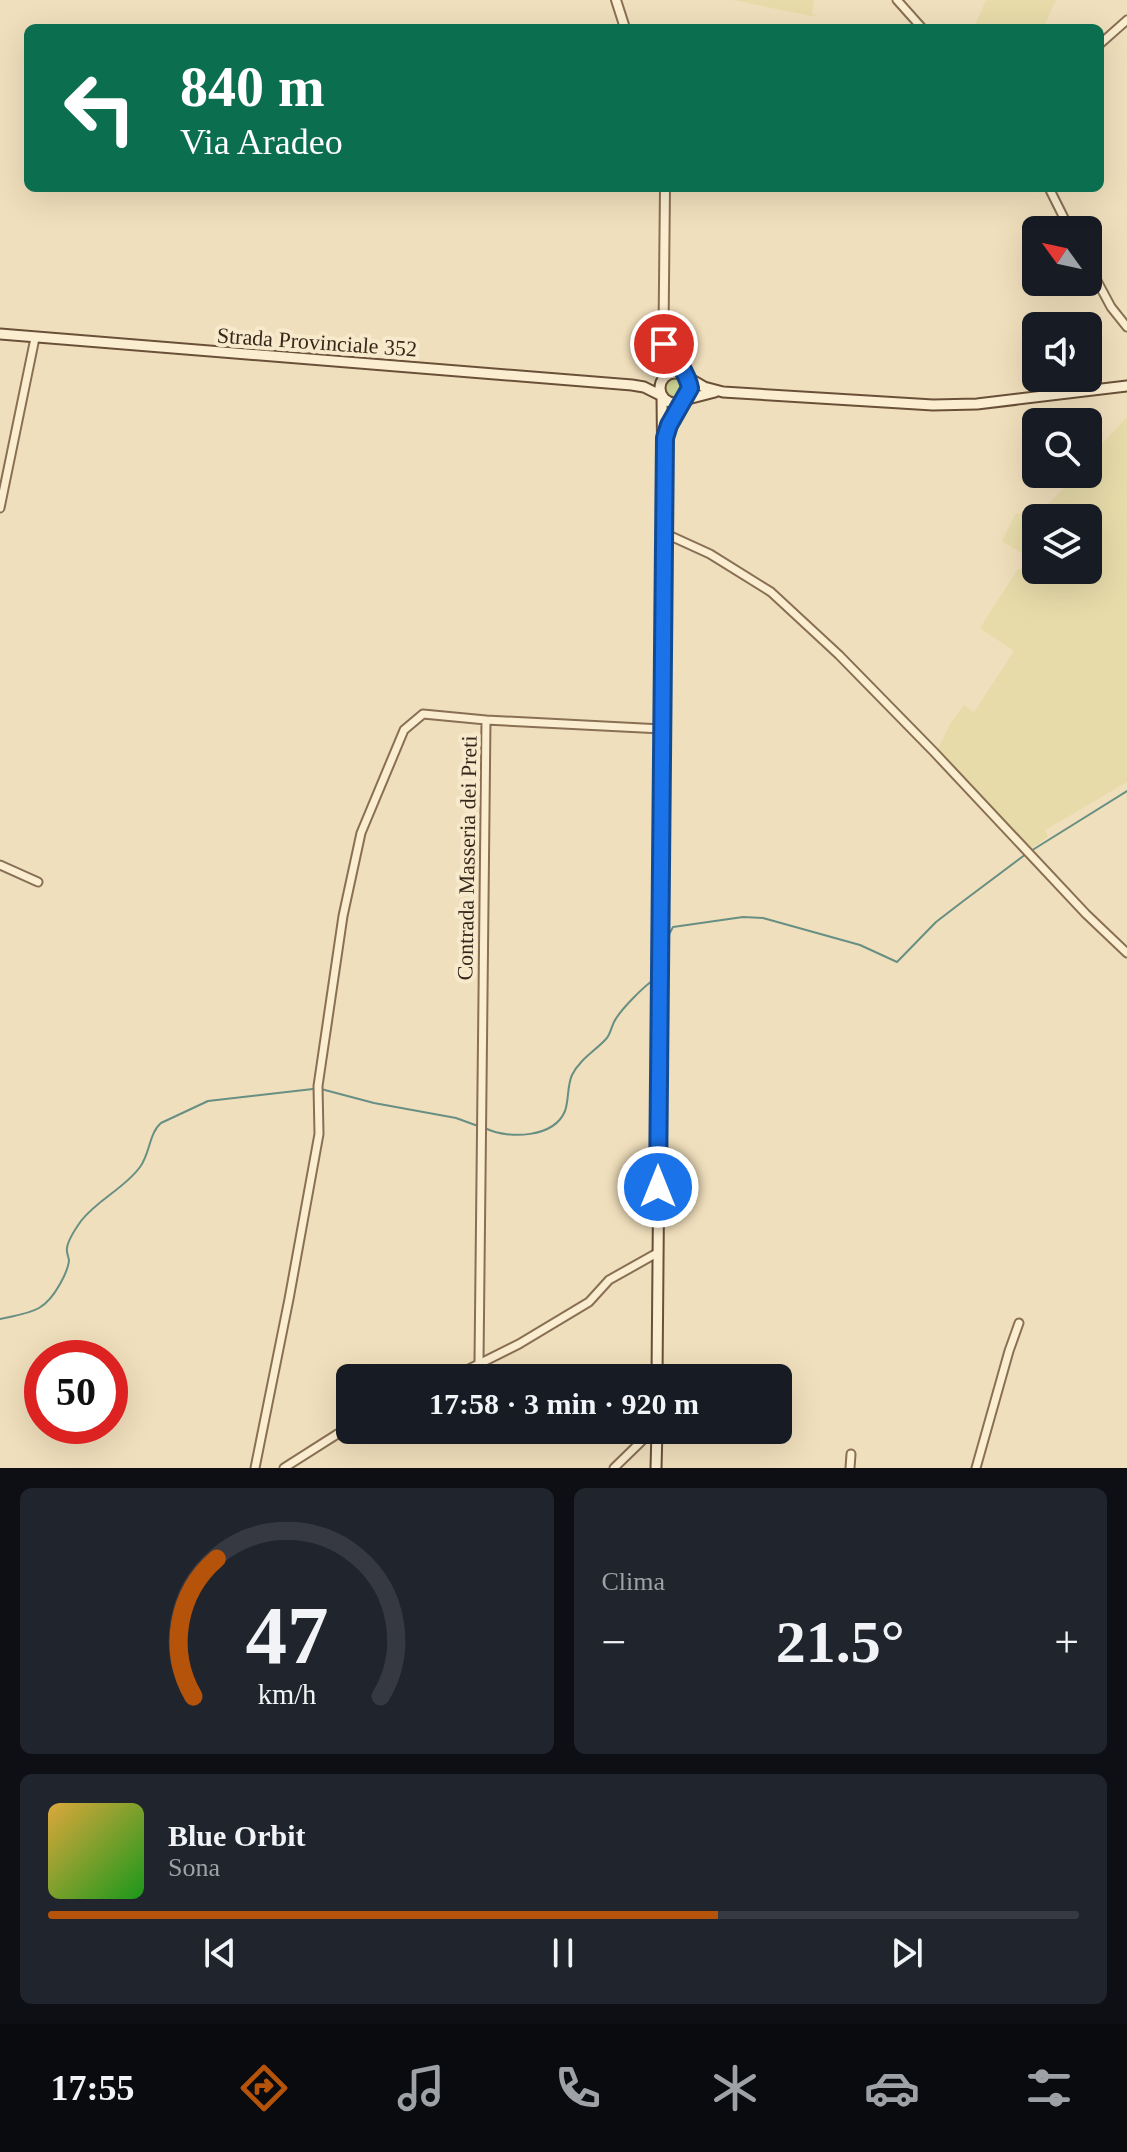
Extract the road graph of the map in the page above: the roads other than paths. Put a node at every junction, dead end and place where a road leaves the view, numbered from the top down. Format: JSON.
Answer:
{"nodes":[{"id":1,"x":616,"y":0,"type":"edge"},
{"id":2,"x":897,"y":0,"type":"edge"},
{"id":3,"x":1127,"y":20,"type":"edge"},
{"id":4,"x":624,"y":24,"type":"edge"},
{"id":5,"x":918,"y":24,"type":"edge"},
{"id":6,"x":1104,"y":40,"type":"edge"},
{"id":7,"x":665,"y":192,"type":"edge"},
{"id":8,"x":1051,"y":192,"type":"edge"},
{"id":9,"x":1063,"y":216,"type":"edge"},
{"id":10,"x":1102,"y":290,"type":"edge"},
{"id":11,"x":1127,"y":327,"type":"edge"},
{"id":12,"x":666,"y":333,"type":"junction"},
{"id":13,"x":0,"y":334,"type":"edge"},
{"id":14,"x":35,"y":338,"type":"junction"},
{"id":15,"x":685,"y":376,"type":"junction"},
{"id":16,"x":663,"y":378,"type":"junction"},
{"id":17,"x":632,"y":385,"type":"junction"},
{"id":18,"x":1127,"y":386,"type":"edge"},
{"id":19,"x":723,"y":392,"type":"junction"},
{"id":20,"x":662,"y":396,"type":"junction"},
{"id":21,"x":684,"y":400,"type":"junction"},
{"id":22,"x":665,"y":438,"type":"junction"},
{"id":23,"x":0,"y":508,"type":"edge"},
{"id":24,"x":664,"y":533,"type":"junction"},
{"id":25,"x":486,"y":720,"type":"junction"},
{"id":26,"x":662,"y":729,"type":"junction"},
{"id":27,"x":0,"y":865,"type":"edge"},
{"id":28,"x":38,"y":882,"type":"dead end"},
{"id":29,"x":1127,"y":953,"type":"edge"},
{"id":30,"x":657,"y":1253,"type":"junction"},
{"id":31,"x":1019,"y":1323,"type":"dead end"},
{"id":32,"x":479,"y":1362,"type":"junction"},
{"id":33,"x":476,"y":1364,"type":"edge"},
{"id":34,"x":657,"y":1364,"type":"edge"},
{"id":35,"x":336,"y":1435,"type":"edge"},
{"id":36,"x":640,"y":1444,"type":"edge"},
{"id":37,"x":655,"y":1444,"type":"edge"},
{"id":38,"x":851,"y":1454,"type":"dead end"},
{"id":39,"x":255,"y":1468,"type":"edge"},
{"id":40,"x":284,"y":1468,"type":"edge"},
{"id":41,"x":614,"y":1468,"type":"edge"},
{"id":42,"x":656,"y":1468,"type":"edge"},
{"id":43,"x":850,"y":1468,"type":"edge"},
{"id":44,"x":976,"y":1468,"type":"edge"}],
"edges":[{"from":1,"to":4,"type":"street"},
{"from":2,"to":5,"type":"street"},
{"from":3,"to":6,"type":"street"},
{"from":7,"to":12,"type":"street"},
{"from":8,"to":9,"type":"street"},
{"from":10,"to":11,"type":"street"},
{"from":12,"to":15,"type":"street"},
{"from":12,"to":16,"type":"street"},
{"from":13,"to":14,"type":"main road","name":"Strada Provinciale 352"},
{"from":14,"to":17,"type":"main road","name":"Strada Provinciale 352"},
{"from":14,"to":23,"type":"street"},
{"from":15,"to":16,"type":"main road"},
{"from":15,"to":19,"type":"main road"},
{"from":15,"to":21,"type":"main road"},
{"from":16,"to":17,"type":"main road","name":"Strada Provinciale 352"},
{"from":16,"to":20,"type":"main road"},
{"from":17,"to":20,"type":"main road","name":"Strada Provinciale 352"},
{"from":18,"to":19,"type":"main road"},
{"from":19,"to":21,"type":"main road"},
{"from":20,"to":21,"type":"main road"},
{"from":20,"to":22,"type":"main road"},
{"from":21,"to":22,"type":"main road"},
{"from":22,"to":24,"type":"main road"},
{"from":24,"to":26,"type":"main road"},
{"from":24,"to":29,"type":"street"},
{"from":25,"to":26,"type":"street"},
{"from":25,"to":32,"type":"street","name":"Contrada Masseria dei Preti"},
{"from":25,"to":39,"type":"street","name":"Contrada Masseria dei Preti"},
{"from":26,"to":30,"type":"main road"},
{"from":27,"to":28,"type":"street"},
{"from":30,"to":32,"type":"street"},
{"from":30,"to":34,"type":"main road"},
{"from":31,"to":44,"type":"street"},
{"from":32,"to":33,"type":"street"},
{"from":35,"to":40,"type":"street"},
{"from":36,"to":41,"type":"street"},
{"from":37,"to":42,"type":"main road"},
{"from":38,"to":43,"type":"street"}]}
